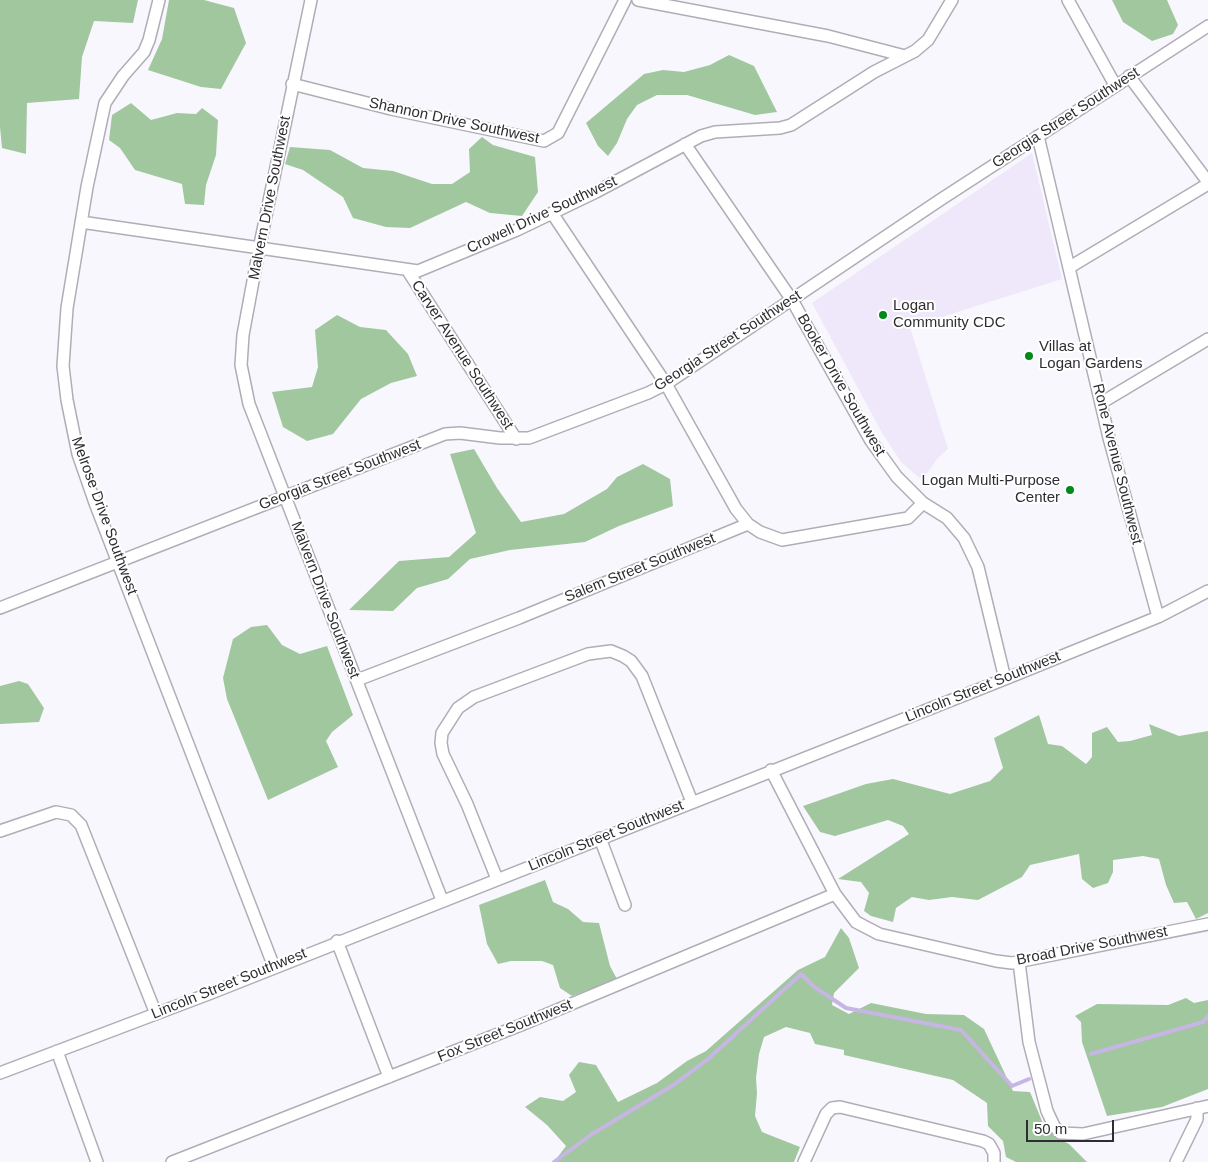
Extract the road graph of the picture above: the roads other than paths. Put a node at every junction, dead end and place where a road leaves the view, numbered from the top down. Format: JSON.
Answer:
{"nodes":[{"id":1,"x":159,"y":0,"type":"edge"},
{"id":2,"x":311,"y":0,"type":"edge"},
{"id":3,"x":625,"y":0,"type":"edge"},
{"id":4,"x":638,"y":0,"type":"edge"},
{"id":5,"x":952,"y":0,"type":"edge"},
{"id":6,"x":1068,"y":0,"type":"edge"},
{"id":7,"x":1208,"y":26,"type":"edge"},
{"id":8,"x":905,"y":56,"type":"junction"},
{"id":9,"x":1129,"y":76,"type":"junction"},
{"id":10,"x":292,"y":84,"type":"junction"},
{"id":11,"x":1115,"y":85,"type":"junction"},
{"id":12,"x":1038,"y":136,"type":"junction"},
{"id":13,"x":685,"y":144,"type":"junction"},
{"id":14,"x":1208,"y":183,"type":"edge"},
{"id":15,"x":552,"y":213,"type":"junction"},
{"id":16,"x":81,"y":222,"type":"junction"},
{"id":17,"x":258,"y":249,"type":"junction"},
{"id":18,"x":1070,"y":268,"type":"junction"},
{"id":19,"x":408,"y":270,"type":"junction"},
{"id":20,"x":792,"y":300,"type":"junction"},
{"id":21,"x":1208,"y":339,"type":"edge"},
{"id":22,"x":666,"y":384,"type":"junction"},
{"id":23,"x":1101,"y":403,"type":"junction"},
{"id":24,"x":516,"y":439,"type":"junction"},
{"id":25,"x":284,"y":496,"type":"junction"},
{"id":26,"x":923,"y":503,"type":"junction"},
{"id":27,"x":748,"y":524,"type":"junction"},
{"id":28,"x":119,"y":562,"type":"junction"},
{"id":29,"x":1208,"y":590,"type":"edge"},
{"id":30,"x":0,"y":608,"type":"edge"},
{"id":31,"x":1158,"y":617,"type":"junction"},
{"id":32,"x":1005,"y":679,"type":"junction"},
{"id":33,"x":357,"y":680,"type":"junction"},
{"id":34,"x":771,"y":770,"type":"junction"},
{"id":35,"x":692,"y":802,"type":"junction"},
{"id":36,"x":0,"y":831,"type":"edge"},
{"id":37,"x":600,"y":838,"type":"junction"},
{"id":38,"x":497,"y":879,"type":"junction"},
{"id":39,"x":835,"y":894,"type":"junction"},
{"id":40,"x":442,"y":900,"type":"junction"},
{"id":41,"x":625,"y":905,"type":"dead end"},
{"id":42,"x":1208,"y":924,"type":"edge"},
{"id":43,"x":337,"y":941,"type":"junction"},
{"id":44,"x":1019,"y":962,"type":"junction"},
{"id":45,"x":274,"y":967,"type":"junction"},
{"id":46,"x":156,"y":1014,"type":"junction"},
{"id":47,"x":57,"y":1051,"type":"junction"},
{"id":48,"x":0,"y":1073,"type":"edge"},
{"id":49,"x":389,"y":1077,"type":"junction"},
{"id":50,"x":1203,"y":1107,"type":"edge"},
{"id":51,"x":97,"y":1162,"type":"edge"},
{"id":52,"x":172,"y":1162,"type":"edge"},
{"id":53,"x":804,"y":1162,"type":"edge"},
{"id":54,"x":994,"y":1162,"type":"edge"},
{"id":55,"x":1176,"y":1162,"type":"edge"}],
"edges":[{"from":1,"to":16,"type":"street","name":"Melrose Drive Southwest"},
{"from":2,"to":10,"type":"street","name":"Malvern Drive Southwest"},
{"from":3,"to":10,"type":"street","name":"Shannon Drive Southwest"},
{"from":4,"to":8,"type":"street"},
{"from":5,"to":8,"type":"street","name":"Crowell Drive Southwest"},
{"from":6,"to":11,"type":"street"},
{"from":7,"to":9,"type":"street","name":"Georgia Street Southwest"},
{"from":8,"to":13,"type":"street","name":"Crowell Drive Southwest"},
{"from":9,"to":11,"type":"street","name":"Georgia Street Southwest"},
{"from":9,"to":14,"type":"street"},
{"from":10,"to":17,"type":"street","name":"Malvern Drive Southwest"},
{"from":11,"to":12,"type":"street","name":"Georgia Street Southwest"},
{"from":12,"to":18,"type":"street","name":"Rone Avenue Southwest"},
{"from":12,"to":20,"type":"street","name":"Georgia Street Southwest"},
{"from":13,"to":15,"type":"street","name":"Crowell Drive Southwest"},
{"from":13,"to":20,"type":"street","name":"Booker Drive Southwest"},
{"from":14,"to":18,"type":"street"},
{"from":15,"to":19,"type":"street","name":"Crowell Drive Southwest"},
{"from":15,"to":22,"type":"street"},
{"from":16,"to":17,"type":"street","name":"Crowell Drive Southwest"},
{"from":16,"to":28,"type":"street","name":"Melrose Drive Southwest"},
{"from":17,"to":19,"type":"street","name":"Crowell Drive Southwest"},
{"from":17,"to":25,"type":"street","name":"Malvern Drive Southwest"},
{"from":18,"to":23,"type":"street","name":"Rone Avenue Southwest"},
{"from":19,"to":24,"type":"street","name":"Carver Avenue Southwest"},
{"from":20,"to":22,"type":"street","name":"Georgia Street Southwest"},
{"from":20,"to":26,"type":"street","name":"Booker Drive Southwest"},
{"from":21,"to":23,"type":"street"},
{"from":22,"to":24,"type":"street","name":"Georgia Street Southwest"},
{"from":22,"to":27,"type":"street"},
{"from":23,"to":31,"type":"street","name":"Rone Avenue Southwest"},
{"from":24,"to":25,"type":"street","name":"Georgia Street Southwest"},
{"from":25,"to":28,"type":"street","name":"Georgia Street Southwest"},
{"from":25,"to":33,"type":"street","name":"Malvern Drive Southwest"},
{"from":26,"to":27,"type":"street"},
{"from":26,"to":32,"type":"street","name":"Booker Drive Southwest"},
{"from":27,"to":33,"type":"street","name":"Salem Street Southwest"},
{"from":28,"to":30,"type":"street","name":"Georgia Street Southwest"},
{"from":28,"to":45,"type":"street","name":"Melrose Drive Southwest"},
{"from":29,"to":31,"type":"street","name":"Lincoln Street Southwest"},
{"from":31,"to":32,"type":"street","name":"Lincoln Street Southwest"},
{"from":32,"to":34,"type":"street","name":"Lincoln Street Southwest"},
{"from":33,"to":40,"type":"street","name":"Malvern Drive Southwest"},
{"from":34,"to":35,"type":"street","name":"Lincoln Street Southwest"},
{"from":34,"to":39,"type":"street","name":"Broad Drive Southwest"},
{"from":35,"to":37,"type":"street","name":"Lincoln Street Southwest"},
{"from":35,"to":38,"type":"street"},
{"from":36,"to":46,"type":"street"},
{"from":37,"to":38,"type":"street","name":"Lincoln Street Southwest"},
{"from":37,"to":41,"type":"street"},
{"from":38,"to":40,"type":"street","name":"Lincoln Street Southwest"},
{"from":39,"to":44,"type":"street","name":"Broad Drive Southwest"},
{"from":39,"to":49,"type":"street","name":"Fox Street Southwest"},
{"from":40,"to":43,"type":"street","name":"Lincoln Street Southwest"},
{"from":42,"to":44,"type":"street","name":"Broad Drive Southwest"},
{"from":43,"to":45,"type":"street","name":"Lincoln Street Southwest"},
{"from":43,"to":49,"type":"street"},
{"from":44,"to":50,"type":"street"},
{"from":45,"to":46,"type":"street","name":"Lincoln Street Southwest"},
{"from":46,"to":47,"type":"street","name":"Lincoln Street Southwest"},
{"from":47,"to":48,"type":"street","name":"Lincoln Street Southwest"},
{"from":47,"to":51,"type":"street"},
{"from":49,"to":52,"type":"street","name":"Fox Street Southwest"},
{"from":50,"to":55,"type":"street"},
{"from":53,"to":54,"type":"street"}]}
